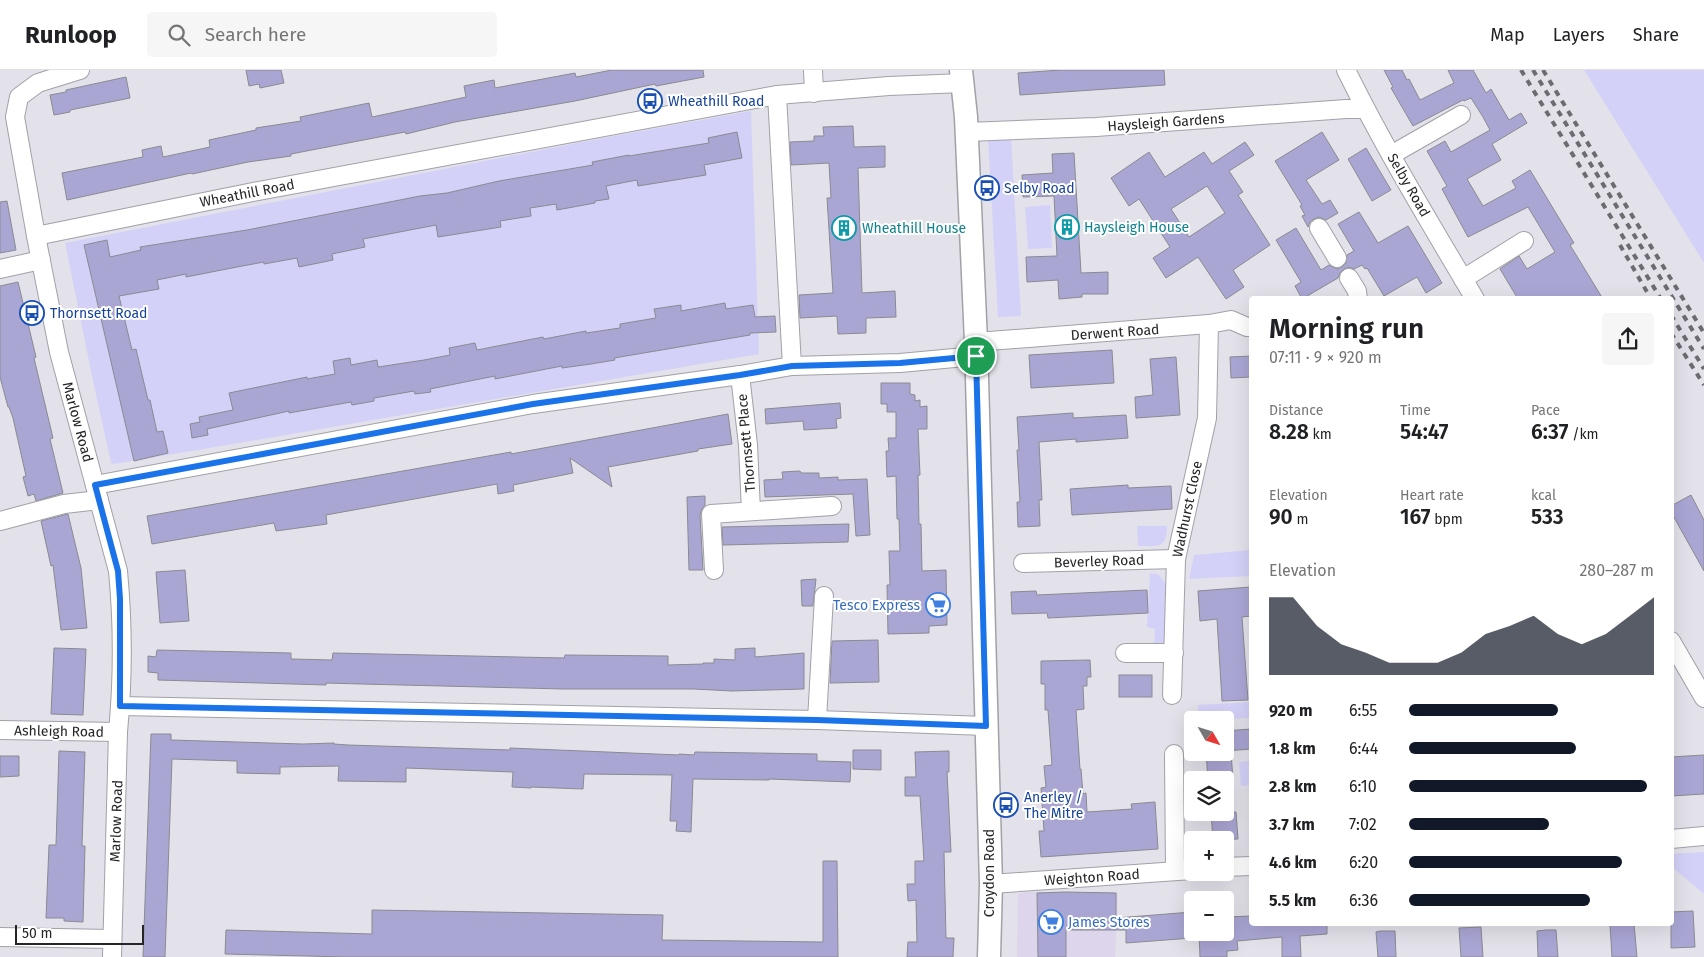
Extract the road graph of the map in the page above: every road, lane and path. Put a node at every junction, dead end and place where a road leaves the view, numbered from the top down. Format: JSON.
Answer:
{"nodes":[{"id":1,"x":80,"y":70,"type":"edge"},
{"id":2,"x":813,"y":70,"type":"edge"},
{"id":3,"x":1346,"y":70,"type":"edge"},
{"id":4,"x":962,"y":76,"type":"edge"},
{"id":5,"x":814,"y":92,"type":"junction"},
{"id":6,"x":776,"y":95,"type":"junction"},
{"id":7,"x":1365,"y":110,"type":"junction"},
{"id":8,"x":1461,"y":115,"type":"dead end"},
{"id":9,"x":967,"y":132,"type":"junction"},
{"id":10,"x":1391,"y":155,"type":"junction"},
{"id":11,"x":1319,"y":228,"type":"dead end"},
{"id":12,"x":36,"y":236,"type":"junction"},
{"id":13,"x":1524,"y":241,"type":"dead end"},
{"id":14,"x":1337,"y":258,"type":"dead end"},
{"id":15,"x":41,"y":260,"type":"junction"},
{"id":16,"x":0,"y":269,"type":"edge"},
{"id":17,"x":1349,"y":278,"type":"dead end"},
{"id":18,"x":1463,"y":279,"type":"junction"},
{"id":19,"x":1358,"y":296,"type":"edge"},
{"id":20,"x":1473,"y":296,"type":"edge"},
{"id":21,"x":1209,"y":324,"type":"junction"},
{"id":22,"x":1249,"y":327,"type":"edge"},
{"id":23,"x":976,"y":349,"type":"junction"},
{"id":24,"x":792,"y":366,"type":"junction"},
{"id":25,"x":740,"y":375,"type":"junction"},
{"id":26,"x":97,"y":493,"type":"junction"},
{"id":27,"x":832,"y":506,"type":"dead end"},
{"id":28,"x":752,"y":511,"type":"junction"},
{"id":29,"x":0,"y":521,"type":"edge"},
{"id":30,"x":1176,"y":559,"type":"junction"},
{"id":31,"x":1023,"y":563,"type":"dead end"},
{"id":32,"x":714,"y":570,"type":"dead end"},
{"id":33,"x":824,"y":596,"type":"dead end"},
{"id":34,"x":1674,"y":646,"type":"edge"},
{"id":35,"x":1125,"y":653,"type":"dead end"},
{"id":36,"x":1174,"y":653,"type":"junction"},
{"id":37,"x":1172,"y":695,"type":"dead end"},
{"id":38,"x":1704,"y":698,"type":"edge"},
{"id":39,"x":120,"y":706,"type":"junction"},
{"id":40,"x":817,"y":720,"type":"junction"},
{"id":41,"x":986,"y":726,"type":"junction"},
{"id":42,"x":0,"y":730,"type":"edge"},
{"id":43,"x":118,"y":732,"type":"junction"},
{"id":44,"x":1174,"y":754,"type":"dead end"},
{"id":45,"x":1704,"y":836,"type":"edge"},
{"id":46,"x":1674,"y":839,"type":"edge"},
{"id":47,"x":1249,"y":866,"type":"edge"},
{"id":48,"x":1234,"y":867,"type":"edge"},
{"id":49,"x":1184,"y":870,"type":"edge"},
{"id":50,"x":990,"y":884,"type":"junction"},
{"id":51,"x":0,"y":937,"type":"edge"},
{"id":52,"x":112,"y":938,"type":"junction"},
{"id":53,"x":112,"y":957,"type":"edge"},
{"id":54,"x":989,"y":957,"type":"edge"}],
"edges":[{"from":1,"to":12,"type":"street","name":"Marlow Road"},
{"from":2,"to":5,"type":"street"},
{"from":3,"to":7,"type":"street","name":"Selby Road"},
{"from":4,"to":5,"type":"street","name":"Wheathill Road"},
{"from":4,"to":9,"type":"main road","name":"Croydon Road"},
{"from":5,"to":6,"type":"street","name":"Wheathill Road"},
{"from":6,"to":12,"type":"street","name":"Wheathill Road"},
{"from":6,"to":24,"type":"street"},
{"from":7,"to":9,"type":"street","name":"Haysleigh Gardens"},
{"from":7,"to":10,"type":"street","name":"Selby Road"},
{"from":8,"to":10,"type":"street"},
{"from":9,"to":23,"type":"main road","name":"Croydon Road"},
{"from":10,"to":18,"type":"street","name":"Selby Road"},
{"from":11,"to":14,"type":"street"},
{"from":12,"to":15,"type":"street","name":"Marlow Road"},
{"from":13,"to":18,"type":"street"},
{"from":15,"to":16,"type":"street"},
{"from":15,"to":26,"type":"street","name":"Marlow Road"},
{"from":17,"to":19,"type":"street"},
{"from":18,"to":20,"type":"street","name":"Selby Road"},
{"from":21,"to":22,"type":"street","name":"Derwent Road"},
{"from":21,"to":23,"type":"street","name":"Derwent Road"},
{"from":21,"to":30,"type":"street","name":"Wadhurst Close"},
{"from":23,"to":24,"type":"street"},
{"from":23,"to":41,"type":"main road","name":"Croydon Road"},
{"from":24,"to":25,"type":"street"},
{"from":25,"to":26,"type":"street"},
{"from":25,"to":28,"type":"street","name":"Thornsett Place"},
{"from":26,"to":29,"type":"street"},
{"from":26,"to":39,"type":"street","name":"Marlow Road"},
{"from":27,"to":28,"type":"street","name":"Thornsett Place"},
{"from":28,"to":32,"type":"street","name":"Thornsett Place"},
{"from":30,"to":31,"type":"street","name":"Beverley Road"},
{"from":30,"to":36,"type":"street","name":"Wadhurst Close"},
{"from":33,"to":40,"type":"street"},
{"from":34,"to":38,"type":"street"},
{"from":35,"to":36,"type":"street"},
{"from":36,"to":37,"type":"street","name":"Wadhurst Close"},
{"from":39,"to":40,"type":"street"},
{"from":39,"to":43,"type":"street","name":"Marlow Road"},
{"from":40,"to":41,"type":"street"},
{"from":41,"to":50,"type":"main road","name":"Croydon Road"},
{"from":42,"to":43,"type":"street","name":"Ashleigh Road"},
{"from":43,"to":52,"type":"street","name":"Marlow Road"},
{"from":44,"to":49,"type":"street"},
{"from":45,"to":46,"type":"street"},
{"from":47,"to":48,"type":"street"},
{"from":49,"to":50,"type":"street","name":"Weighton Road"},
{"from":50,"to":54,"type":"main road","name":"Croydon Road"},
{"from":51,"to":52,"type":"street"},
{"from":52,"to":53,"type":"street","name":"Marlow Road"}]}
